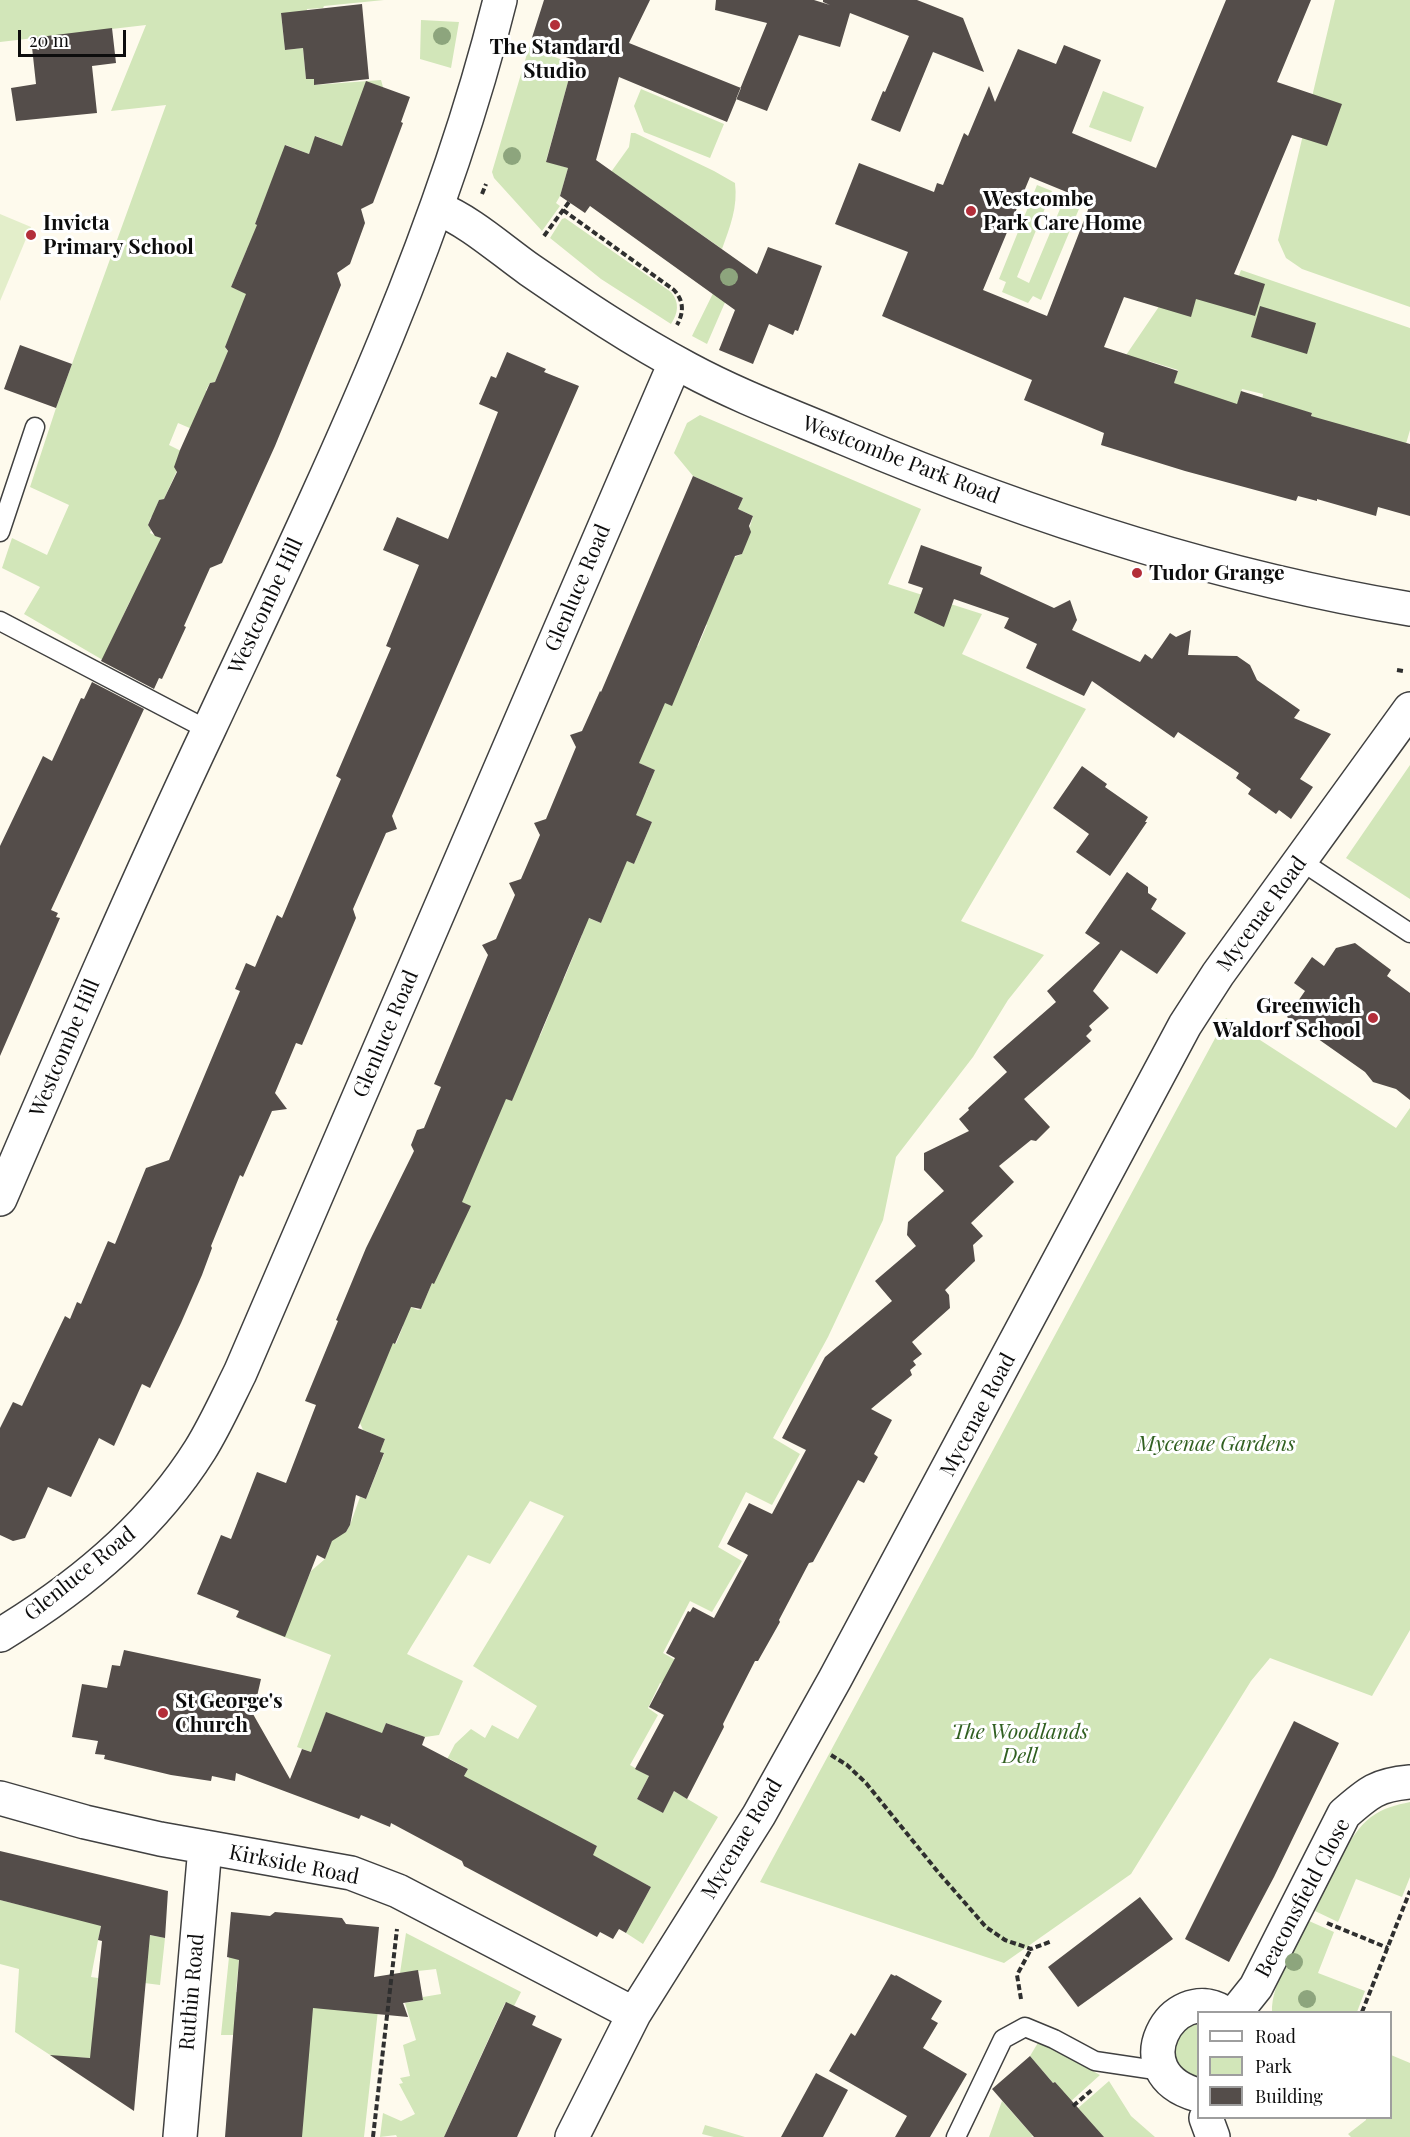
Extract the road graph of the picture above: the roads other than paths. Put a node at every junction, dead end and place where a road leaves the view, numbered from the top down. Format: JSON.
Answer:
{"nodes":[{"id":1,"x":500,"y":0,"type":"edge"},
{"id":2,"x":437,"y":208,"type":"junction"},
{"id":3,"x":674,"y":347,"type":"junction"},
{"id":4,"x":35,"y":427,"type":"dead end"},
{"id":5,"x":0,"y":532,"type":"edge"},
{"id":6,"x":1410,"y":609,"type":"edge"},
{"id":7,"x":0,"y":621,"type":"edge"},
{"id":8,"x":1410,"y":709,"type":"edge"},
{"id":9,"x":208,"y":730,"type":"junction"},
{"id":10,"x":1301,"y":861,"type":"junction"},
{"id":11,"x":1410,"y":933,"type":"edge"},
{"id":12,"x":0,"y":1199,"type":"edge"},
{"id":13,"x":0,"y":1635,"type":"edge"},
{"id":14,"x":1410,"y":1782,"type":"edge"},
{"id":15,"x":0,"y":1798,"type":"edge"},
{"id":16,"x":205,"y":1847,"type":"junction"},
{"id":17,"x":1217,"y":2011,"type":"edge"},
{"id":18,"x":1238,"y":2011,"type":"edge"},
{"id":19,"x":634,"y":2014,"type":"junction"},
{"id":20,"x":1162,"y":2071,"type":"junction"},
{"id":21,"x":1197,"y":2095,"type":"edge"},
{"id":22,"x":1206,"y":2119,"type":"edge"},
{"id":23,"x":180,"y":2137,"type":"edge"},
{"id":24,"x":572,"y":2137,"type":"edge"},
{"id":25,"x":956,"y":2137,"type":"edge"},
{"id":26,"x":1213,"y":2137,"type":"edge"}],
"edges":[{"from":1,"to":2,"type":"street","name":"Westcombe Hill"},
{"from":2,"to":3,"type":"street","name":"Westcombe Park Road"},
{"from":2,"to":9,"type":"street","name":"Westcombe Hill"},
{"from":3,"to":6,"type":"street","name":"Westcombe Park Road"},
{"from":3,"to":13,"type":"street","name":"Glenluce Road"},
{"from":4,"to":5,"type":"lane"},
{"from":7,"to":9,"type":"lane"},
{"from":8,"to":10,"type":"street","name":"Mycenae Road"},
{"from":9,"to":12,"type":"street","name":"Westcombe Hill"},
{"from":10,"to":11,"type":"lane"},
{"from":10,"to":19,"type":"street","name":"Mycenae Road"},
{"from":14,"to":18,"type":"street","name":"Beaconsfield Close"},
{"from":15,"to":16,"type":"street","name":"Kirkside Road"},
{"from":16,"to":19,"type":"street","name":"Kirkside Road"},
{"from":16,"to":23,"type":"street","name":"Ruthin Road"},
{"from":17,"to":20,"type":"street"},
{"from":19,"to":24,"type":"street","name":"Mycenae Road"},
{"from":20,"to":21,"type":"street"},
{"from":20,"to":25,"type":"lane"},
{"from":22,"to":26,"type":"street"}]}
